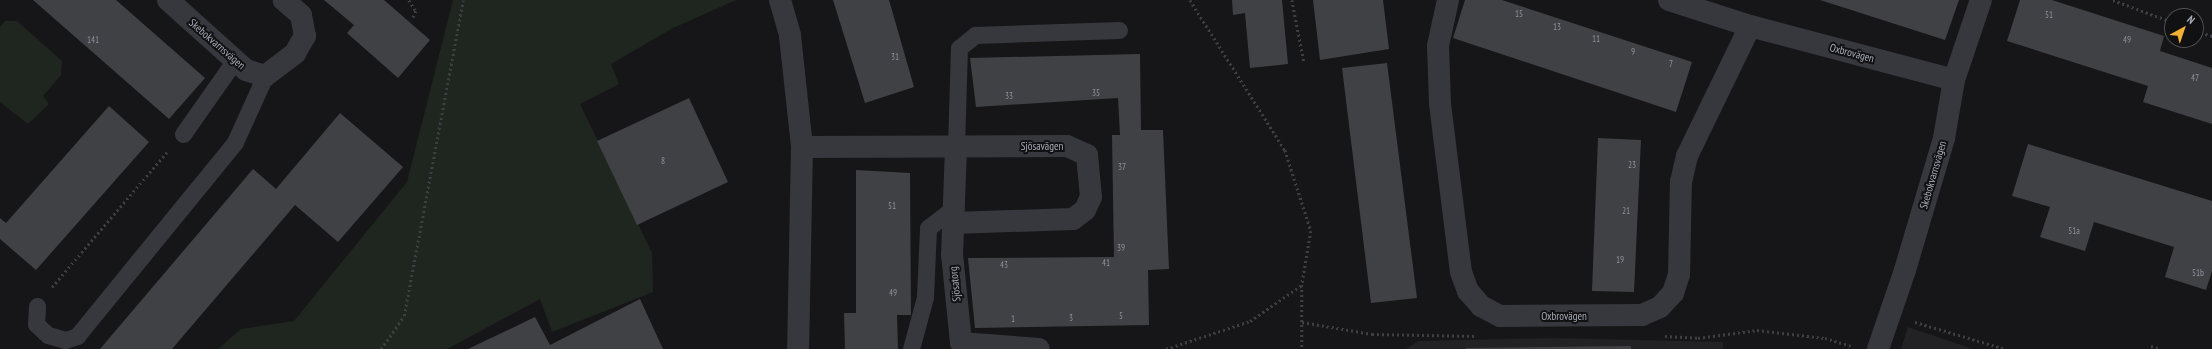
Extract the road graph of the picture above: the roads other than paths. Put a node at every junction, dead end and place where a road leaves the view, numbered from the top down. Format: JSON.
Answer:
{"nodes":[{"id":1,"x":168,"y":0,"type":"edge"},
{"id":2,"x":284,"y":0,"type":"edge"},
{"id":3,"x":780,"y":0,"type":"edge"},
{"id":4,"x":1448,"y":0,"type":"edge"},
{"id":5,"x":1669,"y":0,"type":"edge"},
{"id":6,"x":1981,"y":0,"type":"edge"},
{"id":7,"x":1750,"y":26,"type":"junction"},
{"id":8,"x":1119,"y":30,"type":"dead end"},
{"id":9,"x":235,"y":60,"type":"junction"},
{"id":10,"x":265,"y":76,"type":"junction"},
{"id":11,"x":1954,"y":80,"type":"junction"},
{"id":12,"x":183,"y":134,"type":"road end"},
{"id":13,"x":802,"y":147,"type":"junction"},
{"id":14,"x":956,"y":147,"type":"junction"},
{"id":15,"x":954,"y":216,"type":"junction"},
{"id":16,"x":36,"y":306,"type":"road end"},
{"id":17,"x":798,"y":349,"type":"edge"},
{"id":18,"x":912,"y":349,"type":"edge"},
{"id":19,"x":1039,"y":349,"type":"edge"},
{"id":20,"x":1878,"y":349,"type":"edge"}],
"edges":[{"from":1,"to":9,"type":"street","name":"Skebokvarnsvägen"},
{"from":2,"to":10,"type":"street"},
{"from":3,"to":13,"type":"street"},
{"from":4,"to":7,"type":"street","name":"Oxbrovägen"},
{"from":5,"to":7,"type":"street","name":"Oxbrovägen"},
{"from":6,"to":11,"type":"street","name":"Skebokvarnsvägen"},
{"from":7,"to":11,"type":"street","name":"Oxbrovägen"},
{"from":8,"to":14,"type":"lane"},
{"from":9,"to":10,"type":"street","name":"Skebokvarnsvägen"},
{"from":9,"to":12,"type":"lane"},
{"from":10,"to":16,"type":"lane"},
{"from":11,"to":20,"type":"street","name":"Skebokvarnsvägen"},
{"from":13,"to":14,"type":"street","name":"Sjösavägen"},
{"from":13,"to":17,"type":"street"},
{"from":14,"to":15,"type":"street","name":"Sjösatorg"},
{"from":14,"to":15,"type":"street","name":"Sjösavägen"},
{"from":15,"to":18,"type":"lane"},
{"from":15,"to":19,"type":"street","name":"Sjösatorg"}]}
